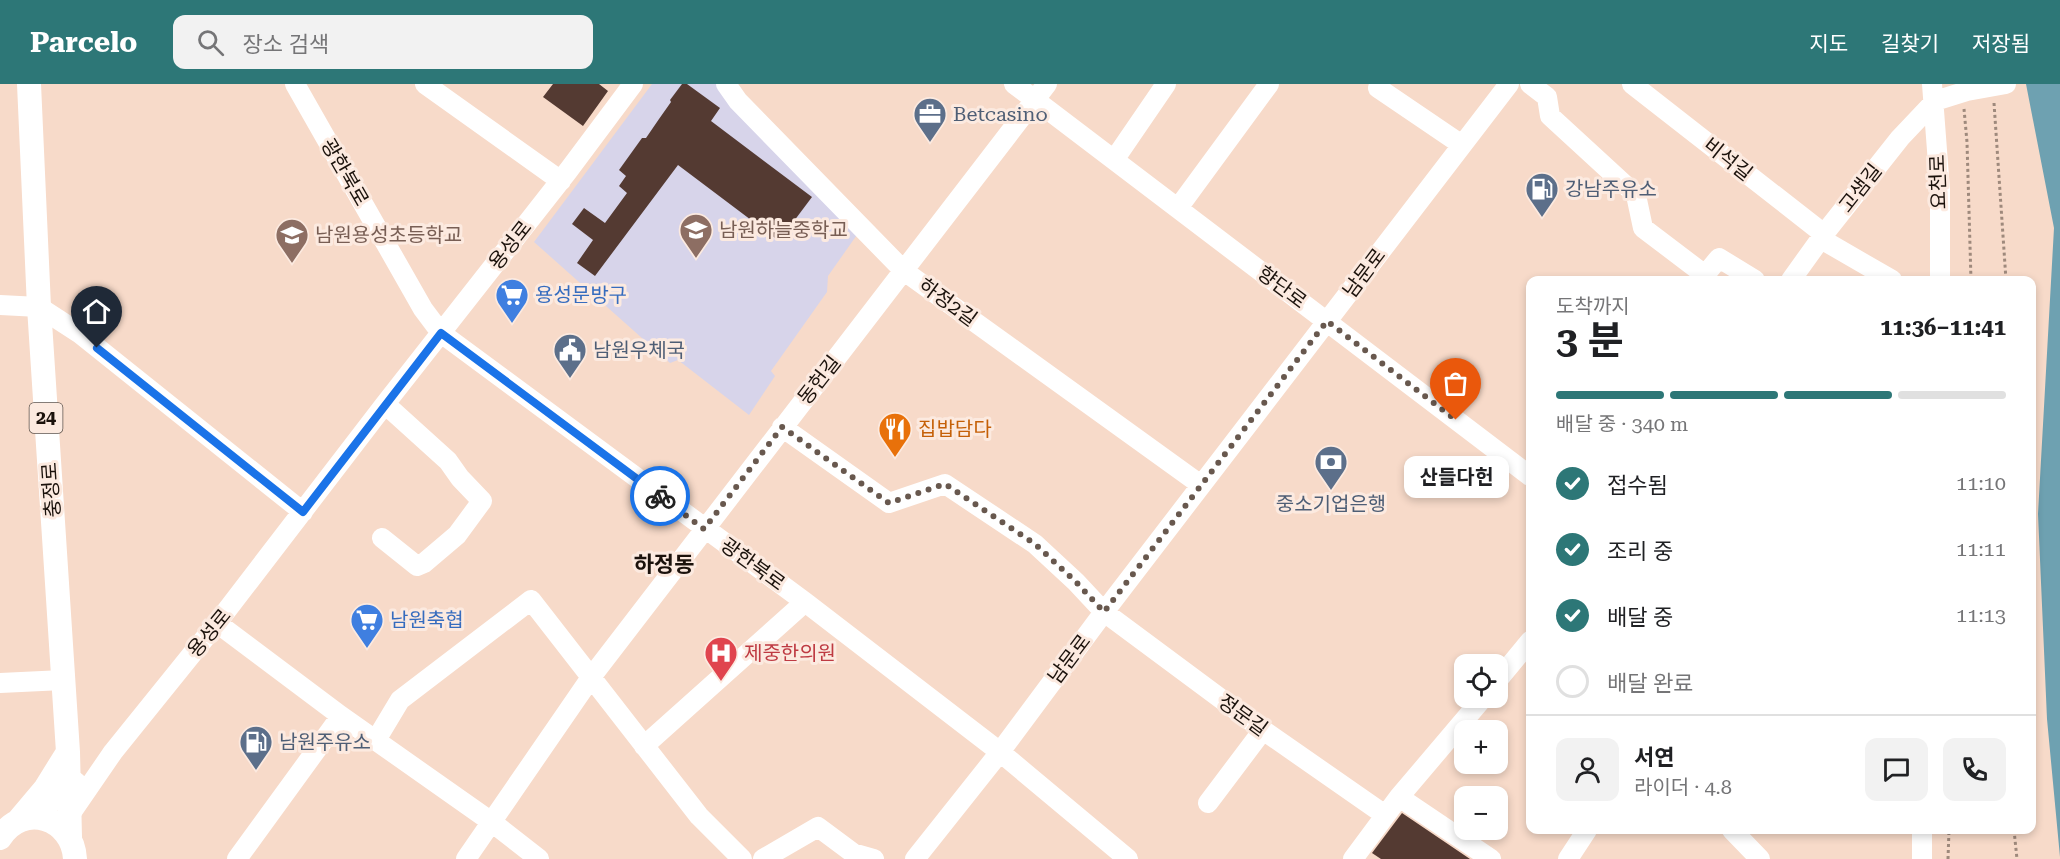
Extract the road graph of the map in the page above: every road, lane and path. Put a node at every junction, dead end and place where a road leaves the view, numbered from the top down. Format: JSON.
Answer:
{"nodes":[{"id":1,"x":28,"y":84,"type":"edge"},
{"id":2,"x":295,"y":84,"type":"edge"},
{"id":3,"x":425,"y":84,"type":"edge"},
{"id":4,"x":633,"y":84,"type":"edge"},
{"id":5,"x":726,"y":84,"type":"edge"},
{"id":6,"x":1014,"y":84,"type":"edge"},
{"id":7,"x":1047,"y":84,"type":"edge"},
{"id":8,"x":1166,"y":84,"type":"edge"},
{"id":9,"x":1269,"y":84,"type":"edge"},
{"id":10,"x":1509,"y":84,"type":"edge"},
{"id":11,"x":1530,"y":84,"type":"edge"},
{"id":12,"x":1632,"y":84,"type":"edge"},
{"id":13,"x":1378,"y":88,"type":"dead end"},
{"id":14,"x":2000,"y":90,"type":"edge"},
{"id":15,"x":1964,"y":91,"type":"junction"},
{"id":16,"x":1933,"y":92,"type":"edge"},
{"id":17,"x":1035,"y":100,"type":"junction"},
{"id":18,"x":1462,"y":145,"type":"junction"},
{"id":19,"x":1114,"y":160,"type":"junction"},
{"id":20,"x":561,"y":181,"type":"junction"},
{"id":21,"x":1178,"y":208,"type":"junction"},
{"id":22,"x":1822,"y":237,"type":"junction"},
{"id":23,"x":904,"y":271,"type":"junction"},
{"id":24,"x":1748,"y":276,"type":"edge"},
{"id":25,"x":1794,"y":276,"type":"edge"},
{"id":26,"x":1885,"y":276,"type":"edge"},
{"id":27,"x":1940,"y":276,"type":"edge"},
{"id":28,"x":1971,"y":276,"type":"edge"},
{"id":29,"x":2006,"y":276,"type":"edge"},
{"id":30,"x":0,"y":304,"type":"edge"},
{"id":31,"x":39,"y":307,"type":"junction"},
{"id":32,"x":1327,"y":321,"type":"junction"},
{"id":33,"x":441,"y":333,"type":"junction"},
{"id":34,"x":385,"y":404,"type":"junction"},
{"id":35,"x":782,"y":427,"type":"junction"},
{"id":36,"x":1526,"y":473,"type":"edge"},
{"id":37,"x":1202,"y":485,"type":"junction"},
{"id":38,"x":303,"y":512,"type":"junction"},
{"id":39,"x":704,"y":529,"type":"junction"},
{"id":40,"x":382,"y":538,"type":"dead end"},
{"id":41,"x":805,"y":602,"type":"junction"},
{"id":42,"x":1104,"y":612,"type":"junction"},
{"id":43,"x":218,"y":623,"type":"junction"},
{"id":44,"x":1526,"y":646,"type":"edge"},
{"id":45,"x":1508,"y":668,"type":"edge"},
{"id":46,"x":592,"y":676,"type":"junction"},
{"id":47,"x":63,"y":680,"type":"junction"},
{"id":48,"x":0,"y":683,"type":"edge"},
{"id":49,"x":1475,"y":708,"type":"edge"},
{"id":50,"x":341,"y":716,"type":"junction"},
{"id":51,"x":1263,"y":730,"type":"junction"},
{"id":52,"x":376,"y":740,"type":"junction"},
{"id":53,"x":644,"y":746,"type":"junction"},
{"id":54,"x":68,"y":752,"type":"junction"},
{"id":55,"x":113,"y":752,"type":"junction"},
{"id":56,"x":1000,"y":752,"type":"junction"},
{"id":57,"x":68,"y":788,"type":"junction"},
{"id":58,"x":1399,"y":797,"type":"junction"},
{"id":59,"x":1208,"y":803,"type":"dead end"},
{"id":60,"x":1385,"y":815,"type":"junction"},
{"id":61,"x":493,"y":823,"type":"junction"},
{"id":62,"x":11,"y":828,"type":"edge"},
{"id":63,"x":1584,"y":834,"type":"edge"},
{"id":64,"x":1736,"y":834,"type":"edge"},
{"id":65,"x":1922,"y":834,"type":"edge"},
{"id":66,"x":1949,"y":834,"type":"edge"},
{"id":67,"x":2015,"y":834,"type":"edge"},
{"id":68,"x":71,"y":837,"type":"edge"},
{"id":69,"x":237,"y":859,"type":"edge"},
{"id":70,"x":466,"y":859,"type":"edge"},
{"id":71,"x":539,"y":859,"type":"edge"},
{"id":72,"x":742,"y":859,"type":"edge"},
{"id":73,"x":763,"y":859,"type":"edge"},
{"id":74,"x":874,"y":859,"type":"edge"},
{"id":75,"x":915,"y":859,"type":"edge"},
{"id":76,"x":1128,"y":859,"type":"edge"},
{"id":77,"x":1353,"y":859,"type":"edge"},
{"id":78,"x":1491,"y":859,"type":"edge"},
{"id":79,"x":1568,"y":859,"type":"edge"},
{"id":80,"x":1760,"y":859,"type":"edge"},
{"id":81,"x":1922,"y":859,"type":"edge"},
{"id":82,"x":1948,"y":859,"type":"edge"},
{"id":83,"x":2018,"y":859,"type":"edge"}],
"edges":[{"from":1,"to":31,"type":"main road","name":"충정로","number":"24"},
{"from":2,"to":33,"type":"street","name":"광한북로"},
{"from":3,"to":20,"type":"street"},
{"from":4,"to":20,"type":"street","name":"용성로"},
{"from":5,"to":23,"type":"street","name":"하정2길"},
{"from":6,"to":17,"type":"street","name":"향단로"},
{"from":7,"to":17,"type":"street","name":"동헌길"},
{"from":8,"to":19,"type":"street"},
{"from":9,"to":21,"type":"street"},
{"from":10,"to":18,"type":"street","name":"남문로"},
{"from":11,"to":24,"type":"street"},
{"from":12,"to":22,"type":"street","name":"비석길"},
{"from":13,"to":18,"type":"street"},
{"from":14,"to":15,"type":"street"},
{"from":14,"to":29,"type":"path"},
{"from":15,"to":16,"type":"street"},
{"from":15,"to":28,"type":"path"},
{"from":16,"to":22,"type":"street","name":"고샘길"},
{"from":16,"to":27,"type":"street","name":"요천로"},
{"from":17,"to":19,"type":"street","name":"향단로"},
{"from":17,"to":23,"type":"street","name":"동헌길"},
{"from":18,"to":32,"type":"street","name":"남문로"},
{"from":19,"to":21,"type":"street","name":"향단로"},
{"from":20,"to":33,"type":"street","name":"용성로"},
{"from":21,"to":32,"type":"street","name":"향단로"},
{"from":22,"to":25,"type":"street","name":"고샘길"},
{"from":22,"to":26,"type":"street","name":"비석길"},
{"from":23,"to":35,"type":"street","name":"동헌길"},
{"from":23,"to":37,"type":"street","name":"하정2길"},
{"from":30,"to":31,"type":"street"},
{"from":31,"to":38,"type":"street"},
{"from":31,"to":47,"type":"main road","name":"충정로","number":"24"},
{"from":32,"to":36,"type":"street","name":"향단로"},
{"from":32,"to":37,"type":"street","name":"남문로"},
{"from":33,"to":34,"type":"street","name":"용성로"},
{"from":33,"to":39,"type":"street","name":"광한북로"},
{"from":34,"to":38,"type":"street","name":"용성로"},
{"from":34,"to":40,"type":"street"},
{"from":35,"to":39,"type":"street","name":"동헌길"},
{"from":35,"to":42,"type":"street","name":"정문길"},
{"from":37,"to":42,"type":"street","name":"남문로"},
{"from":38,"to":43,"type":"street","name":"용성로"},
{"from":39,"to":41,"type":"street","name":"광한북로"},
{"from":39,"to":46,"type":"street","name":"동헌길"},
{"from":41,"to":53,"type":"street","name":"광한북로"},
{"from":41,"to":56,"type":"street","name":"광한북로"},
{"from":42,"to":51,"type":"street","name":"정문길"},
{"from":42,"to":56,"type":"street","name":"남문로"},
{"from":43,"to":50,"type":"street"},
{"from":43,"to":55,"type":"street","name":"용성로"},
{"from":44,"to":45,"type":"street"},
{"from":46,"to":52,"type":"street"},
{"from":46,"to":53,"type":"street"},
{"from":46,"to":61,"type":"street","name":"동헌길"},
{"from":47,"to":48,"type":"street"},
{"from":47,"to":54,"type":"main road","name":"충정로","number":"24"},
{"from":49,"to":58,"type":"street"},
{"from":50,"to":52,"type":"street"},
{"from":50,"to":69,"type":"street"},
{"from":51,"to":59,"type":"street"},
{"from":51,"to":60,"type":"street","name":"정문길"},
{"from":52,"to":61,"type":"street"},
{"from":53,"to":72,"type":"street"},
{"from":54,"to":57,"type":"main road","name":"충정로","number":"24"},
{"from":54,"to":62,"type":"main road"},
{"from":55,"to":57,"type":"street","name":"용성로"},
{"from":55,"to":68,"type":"street","name":"용성로"},
{"from":56,"to":75,"type":"street","name":"남문로"},
{"from":56,"to":76,"type":"street","name":"광한북로"},
{"from":57,"to":62,"type":"street","name":"용성로"},
{"from":57,"to":68,"type":"main road","name":"충정로","number":"24"},
{"from":58,"to":60,"type":"street"},
{"from":58,"to":78,"type":"street"},
{"from":60,"to":77,"type":"street"},
{"from":61,"to":70,"type":"street","name":"동헌길"},
{"from":61,"to":71,"type":"street"},
{"from":62,"to":68,"type":"main road"},
{"from":63,"to":79,"type":"street"},
{"from":64,"to":80,"type":"street"},
{"from":65,"to":81,"type":"street"},
{"from":66,"to":82,"type":"path"},
{"from":67,"to":83,"type":"path"},
{"from":73,"to":74,"type":"street"}]}
